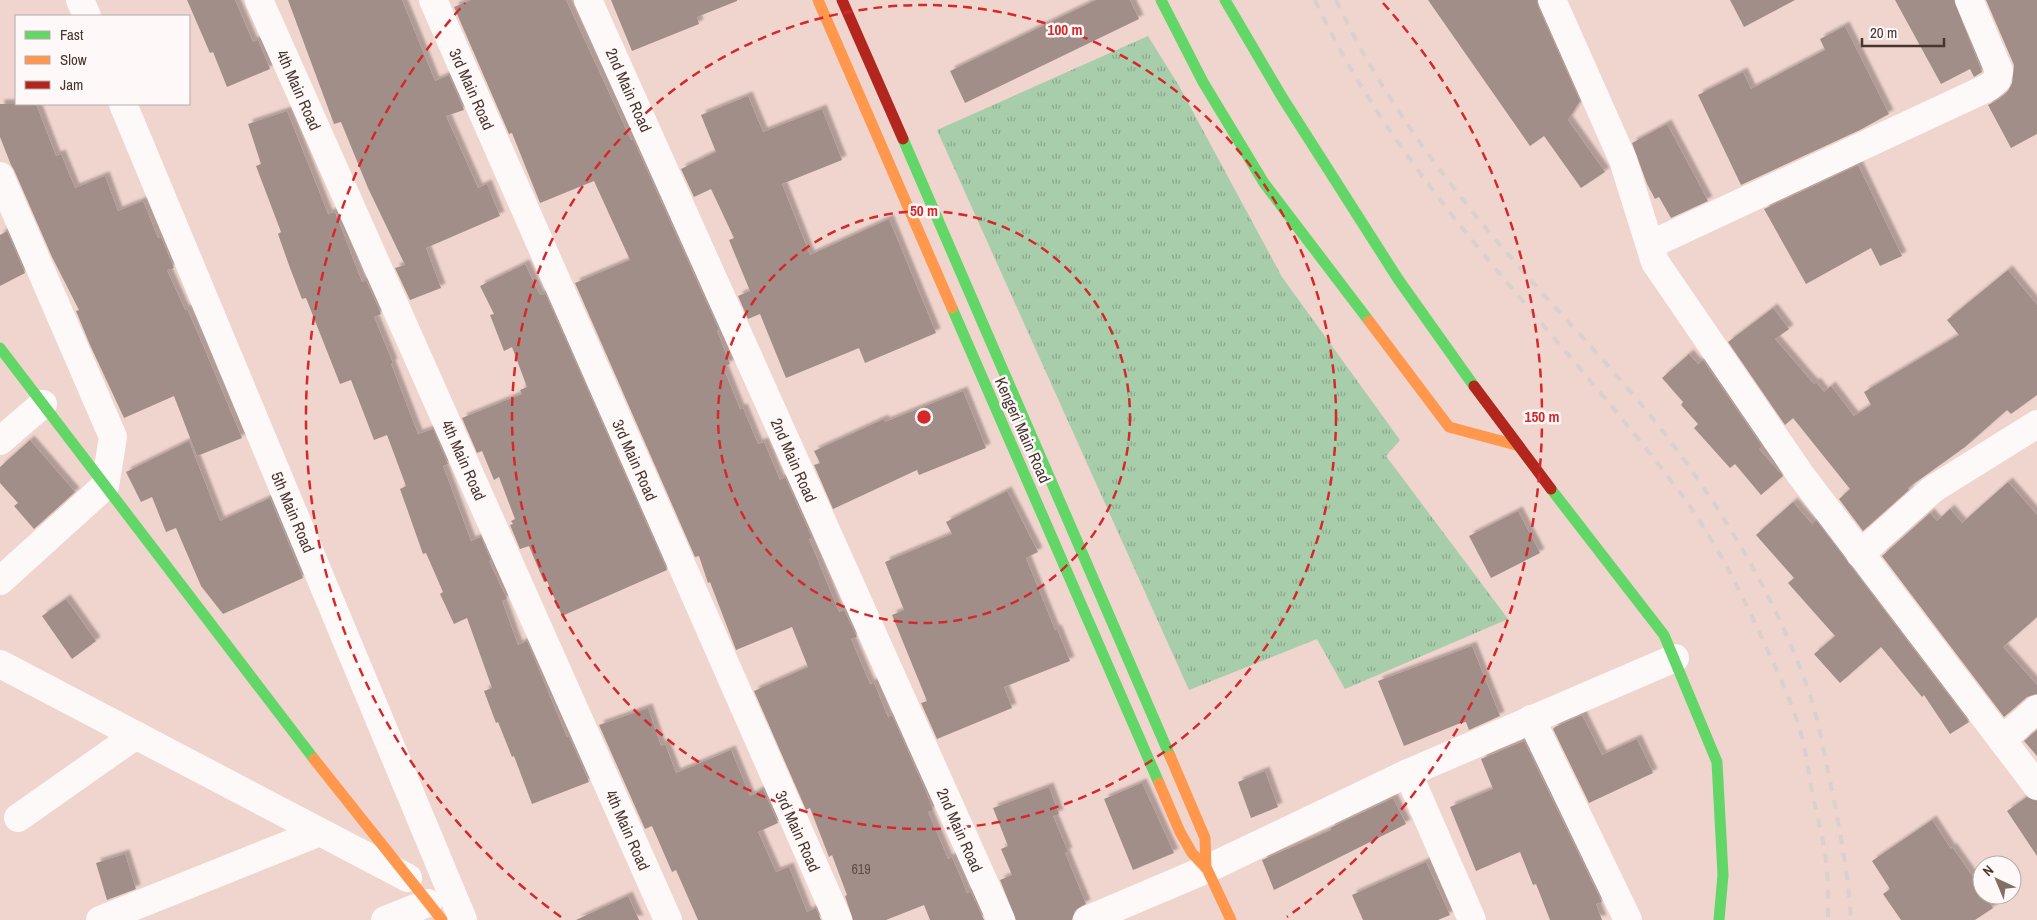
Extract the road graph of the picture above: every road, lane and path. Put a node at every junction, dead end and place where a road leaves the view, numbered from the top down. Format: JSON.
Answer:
{"nodes":[{"id":1,"x":80,"y":0,"type":"edge"},
{"id":2,"x":259,"y":0,"type":"edge"},
{"id":3,"x":433,"y":0,"type":"edge"},
{"id":4,"x":588,"y":0,"type":"edge"},
{"id":5,"x":818,"y":0,"type":"edge"},
{"id":6,"x":842,"y":0,"type":"edge"},
{"id":7,"x":1160,"y":0,"type":"edge"},
{"id":8,"x":1225,"y":0,"type":"edge"},
{"id":9,"x":1552,"y":0,"type":"edge"},
{"id":10,"x":1969,"y":0,"type":"edge"},
{"id":11,"x":87,"y":15,"type":"edge"},
{"id":12,"x":123,"y":105,"type":"edge"},
{"id":13,"x":0,"y":176,"type":"edge"},
{"id":14,"x":1650,"y":245,"type":"junction"},
{"id":15,"x":0,"y":348,"type":"edge"},
{"id":16,"x":43,"y":404,"type":"junction"},
{"id":17,"x":2037,"y":424,"type":"edge"},
{"id":18,"x":0,"y":441,"type":"edge"},
{"id":19,"x":1516,"y":445,"type":"junction"},
{"id":20,"x":105,"y":486,"type":"junction"},
{"id":21,"x":1860,"y":554,"type":"junction"},
{"id":22,"x":0,"y":581,"type":"edge"},
{"id":23,"x":1675,"y":658,"type":"junction"},
{"id":24,"x":0,"y":664,"type":"edge"},
{"id":25,"x":2037,"y":710,"type":"edge"},
{"id":26,"x":1531,"y":720,"type":"junction"},
{"id":27,"x":136,"y":735,"type":"junction"},
{"id":28,"x":2002,"y":740,"type":"junction"},
{"id":29,"x":1408,"y":773,"type":"junction"},
{"id":30,"x":2037,"y":786,"type":"edge"},
{"id":31,"x":18,"y":818,"type":"dead end"},
{"id":32,"x":320,"y":832,"type":"junction"},
{"id":33,"x":1206,"y":869,"type":"junction"},
{"id":34,"x":408,"y":878,"type":"junction"},
{"id":35,"x":435,"y":912,"type":"edge"},
{"id":36,"x":100,"y":920,"type":"edge"},
{"id":37,"x":385,"y":920,"type":"edge"},
{"id":38,"x":463,"y":920,"type":"edge"},
{"id":39,"x":668,"y":920,"type":"edge"},
{"id":40,"x":838,"y":920,"type":"edge"},
{"id":41,"x":1001,"y":920,"type":"edge"},
{"id":42,"x":1087,"y":920,"type":"edge"},
{"id":43,"x":1231,"y":920,"type":"edge"},
{"id":44,"x":1472,"y":920,"type":"edge"},
{"id":45,"x":1628,"y":920,"type":"edge"},
{"id":46,"x":1719,"y":920,"type":"edge"}],
"edges":[{"from":1,"to":11,"type":"street"},
{"from":2,"to":39,"type":"street","name":"4th Main Road"},
{"from":3,"to":40,"type":"street","name":"3rd Main Road"},
{"from":4,"to":41,"type":"street","name":"2nd Main Road"},
{"from":5,"to":33,"type":"street","name":"Kengeri Main Road"},
{"from":6,"to":33,"type":"street","name":"Kengeri Main Road"},
{"from":7,"to":19,"type":"street"},
{"from":8,"to":19,"type":"street"},
{"from":9,"to":14,"type":"street"},
{"from":10,"to":14,"type":"street"},
{"from":12,"to":38,"type":"street","name":"5th Main Road"},
{"from":13,"to":20,"type":"street"},
{"from":14,"to":21,"type":"street"},
{"from":15,"to":16,"type":"street"},
{"from":16,"to":18,"type":"street"},
{"from":16,"to":20,"type":"street"},
{"from":17,"to":21,"type":"street"},
{"from":19,"to":23,"type":"street"},
{"from":20,"to":22,"type":"street"},
{"from":20,"to":34,"type":"street"},
{"from":21,"to":28,"type":"street"},
{"from":23,"to":26,"type":"street"},
{"from":23,"to":46,"type":"street"},
{"from":24,"to":27,"type":"street"},
{"from":25,"to":28,"type":"street"},
{"from":26,"to":29,"type":"street"},
{"from":26,"to":45,"type":"street"},
{"from":27,"to":31,"type":"street"},
{"from":27,"to":32,"type":"street"},
{"from":28,"to":30,"type":"street"},
{"from":29,"to":33,"type":"street"},
{"from":29,"to":44,"type":"street"},
{"from":32,"to":34,"type":"street"},
{"from":32,"to":36,"type":"street"},
{"from":33,"to":42,"type":"street"},
{"from":33,"to":43,"type":"street","name":"Kengeri Main Road"},
{"from":34,"to":35,"type":"street"},
{"from":35,"to":37,"type":"street"}]}
